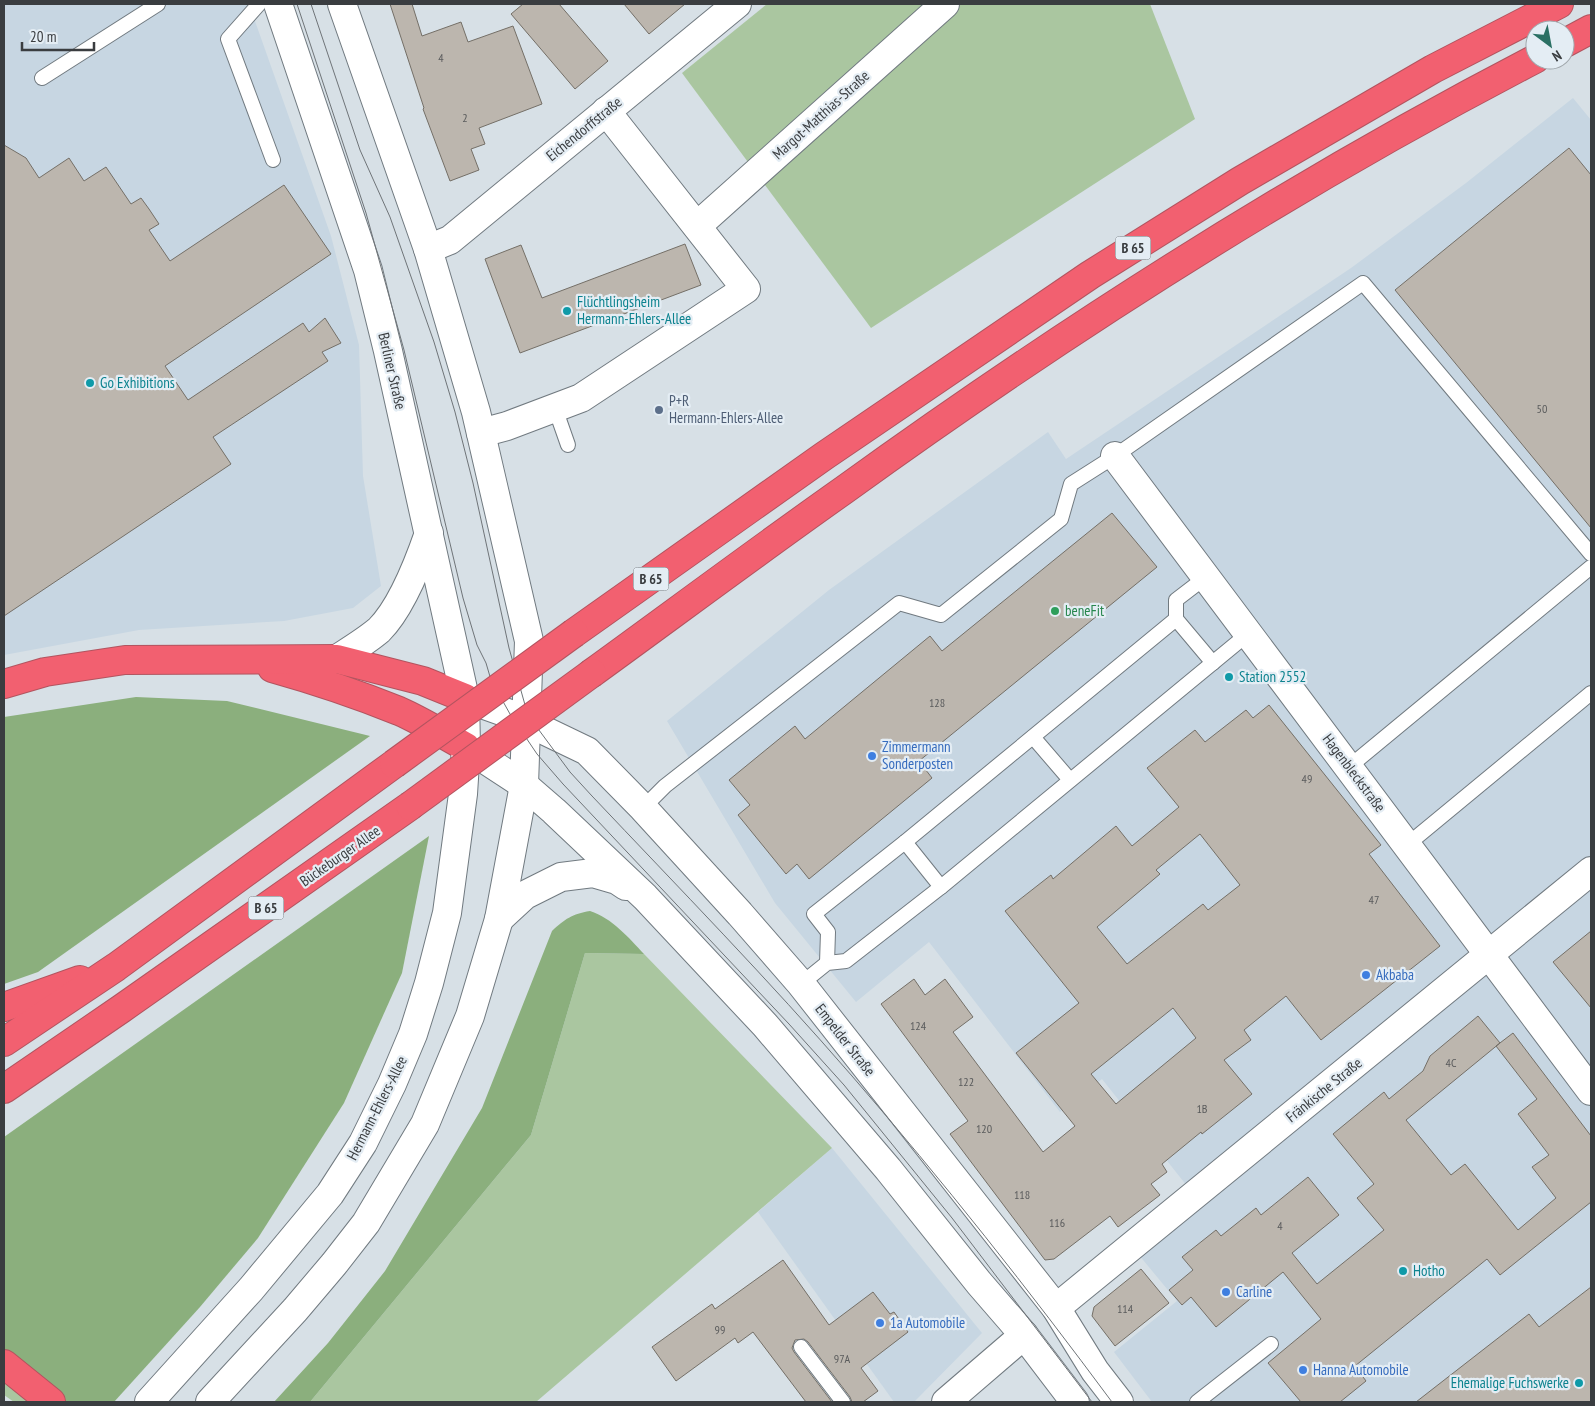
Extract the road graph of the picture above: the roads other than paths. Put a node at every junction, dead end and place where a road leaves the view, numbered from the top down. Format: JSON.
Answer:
{"nodes":[{"id":1,"x":158,"y":4,"type":"edge"},
{"id":2,"x":259,"y":4,"type":"edge"},
{"id":3,"x":278,"y":4,"type":"edge"},
{"id":4,"x":342,"y":4,"type":"edge"},
{"id":5,"x":737,"y":4,"type":"edge"},
{"id":6,"x":945,"y":4,"type":"edge"},
{"id":7,"x":1558,"y":4,"type":"edge"},
{"id":8,"x":1591,"y":29,"type":"edge"},
{"id":9,"x":1575,"y":38,"type":"edge"},
{"id":10,"x":1525,"y":64,"type":"edge"},
{"id":11,"x":42,"y":78,"type":"dead end"},
{"id":12,"x":606,"y":111,"type":"junction"},
{"id":13,"x":272,"y":160,"type":"dead end"},
{"id":14,"x":696,"y":226,"type":"junction"},
{"id":15,"x":428,"y":249,"type":"junction"},
{"id":16,"x":554,"y":408,"type":"junction"},
{"id":17,"x":480,"y":433,"type":"junction"},
{"id":18,"x":568,"y":445,"type":"dead end"},
{"id":19,"x":1115,"y":456,"type":"junction"},
{"id":20,"x":428,"y":533,"type":"junction"},
{"id":21,"x":1591,"y":554,"type":"edge"},
{"id":22,"x":1591,"y":567,"type":"edge"},
{"id":23,"x":1206,"y":577,"type":"junction"},
{"id":24,"x":1176,"y":619,"type":"junction"},
{"id":25,"x":1249,"y":633,"type":"junction"},
{"id":26,"x":530,"y":654,"type":"junction"},
{"id":27,"x":237,"y":659,"type":"junction"},
{"id":28,"x":337,"y":659,"type":"junction"},
{"id":29,"x":1213,"y":663,"type":"junction"},
{"id":30,"x":4,"y":684,"type":"edge"},
{"id":31,"x":1591,"y":693,"type":"edge"},
{"id":32,"x":465,"y":698,"type":"junction"},
{"id":33,"x":528,"y":722,"type":"junction"},
{"id":34,"x":427,"y":725,"type":"junction"},
{"id":35,"x":1033,"y":737,"type":"junction"},
{"id":36,"x":466,"y":747,"type":"junction"},
{"id":37,"x":1349,"y":767,"type":"junction"},
{"id":38,"x":1070,"y":780,"type":"junction"},
{"id":39,"x":524,"y":785,"type":"junction"},
{"id":40,"x":643,"y":808,"type":"junction"},
{"id":41,"x":905,"y":842,"type":"junction"},
{"id":42,"x":1407,"y":845,"type":"junction"},
{"id":43,"x":1591,"y":871,"type":"edge"},
{"id":44,"x":941,"y":887,"type":"junction"},
{"id":45,"x":645,"y":897,"type":"junction"},
{"id":46,"x":499,"y":919,"type":"junction"},
{"id":47,"x":1489,"y":954,"type":"junction"},
{"id":48,"x":827,"y":963,"type":"junction"},
{"id":49,"x":116,"y":967,"type":"junction"},
{"id":50,"x":801,"y":984,"type":"junction"},
{"id":51,"x":4,"y":1007,"type":"edge"},
{"id":52,"x":121,"y":1010,"type":"junction"},
{"id":53,"x":4,"y":1042,"type":"edge"},
{"id":54,"x":4,"y":1089,"type":"edge"},
{"id":55,"x":1591,"y":1091,"type":"edge"},
{"id":56,"x":4,"y":1110,"type":"edge"},
{"id":57,"x":1056,"y":1308,"type":"junction"},
{"id":58,"x":1024,"y":1335,"type":"junction"},
{"id":59,"x":1271,"y":1344,"type":"dead end"},
{"id":60,"x":801,"y":1348,"type":"dead end"},
{"id":61,"x":4,"y":1364,"type":"edge"},
{"id":62,"x":51,"y":1402,"type":"edge"},
{"id":63,"x":149,"y":1402,"type":"edge"},
{"id":64,"x":210,"y":1402,"type":"edge"},
{"id":65,"x":843,"y":1402,"type":"edge"},
{"id":66,"x":946,"y":1402,"type":"edge"},
{"id":67,"x":1075,"y":1402,"type":"edge"},
{"id":68,"x":1119,"y":1402,"type":"edge"},
{"id":69,"x":1197,"y":1402,"type":"edge"}],
"edges":[{"from":1,"to":11,"type":"lane"},
{"from":2,"to":13,"type":"lane"},
{"from":3,"to":20,"type":"street","name":"Berliner Straße"},
{"from":4,"to":15,"type":"street"},
{"from":5,"to":12,"type":"street","name":"Eichendorffstraße"},
{"from":6,"to":14,"type":"street","name":"Margot-Matthias-Straße"},
{"from":7,"to":49,"type":"highway","number":"B 65","bridge":true},
{"from":8,"to":9,"type":"highway"},
{"from":10,"to":52,"type":"highway","name":"Bückeburger Allee","number":"B 65","bridge":true},
{"from":12,"to":14,"type":"street"},
{"from":12,"to":15,"type":"street","name":"Eichendorffstraße"},
{"from":14,"to":16,"type":"street"},
{"from":15,"to":17,"type":"street"},
{"from":16,"to":17,"type":"street"},
{"from":16,"to":18,"type":"lane"},
{"from":17,"to":26,"type":"street"},
{"from":19,"to":21,"type":"lane"},
{"from":19,"to":23,"type":"street","name":"Hagenbleckstraße"},
{"from":19,"to":40,"type":"lane"},
{"from":20,"to":28,"type":"street"},
{"from":20,"to":32,"type":"street","name":"Berliner Straße"},
{"from":22,"to":37,"type":"lane"},
{"from":23,"to":24,"type":"lane"},
{"from":23,"to":25,"type":"street","name":"Hagenbleckstraße"},
{"from":24,"to":29,"type":"lane"},
{"from":24,"to":35,"type":"lane"},
{"from":25,"to":29,"type":"lane"},
{"from":25,"to":37,"type":"street","name":"Hagenbleckstraße"},
{"from":26,"to":32,"type":"street"},
{"from":26,"to":33,"type":"street"},
{"from":27,"to":28,"type":"highway"},
{"from":27,"to":30,"type":"highway"},
{"from":27,"to":34,"type":"highway"},
{"from":28,"to":32,"type":"highway"},
{"from":29,"to":38,"type":"lane"},
{"from":31,"to":42,"type":"lane"},
{"from":32,"to":33,"type":"street"},
{"from":32,"to":34,"type":"street"},
{"from":32,"to":36,"type":"street","name":"Berliner Straße"},
{"from":33,"to":39,"type":"street"},
{"from":33,"to":40,"type":"street","name":"Empelder Straße"},
{"from":34,"to":36,"type":"highway"},
{"from":35,"to":38,"type":"lane"},
{"from":35,"to":41,"type":"lane"},
{"from":36,"to":39,"type":"street"},
{"from":36,"to":63,"type":"street","name":"Hermann-Ehlers-Allee"},
{"from":37,"to":42,"type":"street","name":"Hagenbleckstraße"},
{"from":38,"to":44,"type":"lane"},
{"from":39,"to":45,"type":"street"},
{"from":39,"to":46,"type":"street"},
{"from":40,"to":50,"type":"street","name":"Empelder Straße"},
{"from":41,"to":44,"type":"lane"},
{"from":41,"to":48,"type":"lane"},
{"from":42,"to":47,"type":"street","name":"Hagenbleckstraße"},
{"from":43,"to":47,"type":"street","name":"Fränkische Straße"},
{"from":44,"to":48,"type":"lane"},
{"from":45,"to":46,"type":"street"},
{"from":45,"to":58,"type":"street"},
{"from":46,"to":64,"type":"street"},
{"from":47,"to":55,"type":"street","name":"Hagenbleckstraße"},
{"from":47,"to":57,"type":"street","name":"Fränkische Straße"},
{"from":48,"to":50,"type":"lane"},
{"from":49,"to":51,"type":"highway"},
{"from":49,"to":53,"type":"highway","number":"B 65"},
{"from":50,"to":57,"type":"street","name":"Empelder Straße"},
{"from":52,"to":54,"type":"highway","name":"Bückeburger Allee","number":"B 65"},
{"from":52,"to":56,"type":"highway"},
{"from":57,"to":58,"type":"street","name":"Fränkische Straße"},
{"from":57,"to":68,"type":"street","name":"Empelder Straße"},
{"from":58,"to":66,"type":"street","name":"Fränkische Straße"},
{"from":58,"to":67,"type":"street"},
{"from":59,"to":69,"type":"lane"},
{"from":60,"to":65,"type":"lane"},
{"from":61,"to":62,"type":"highway"}]}
